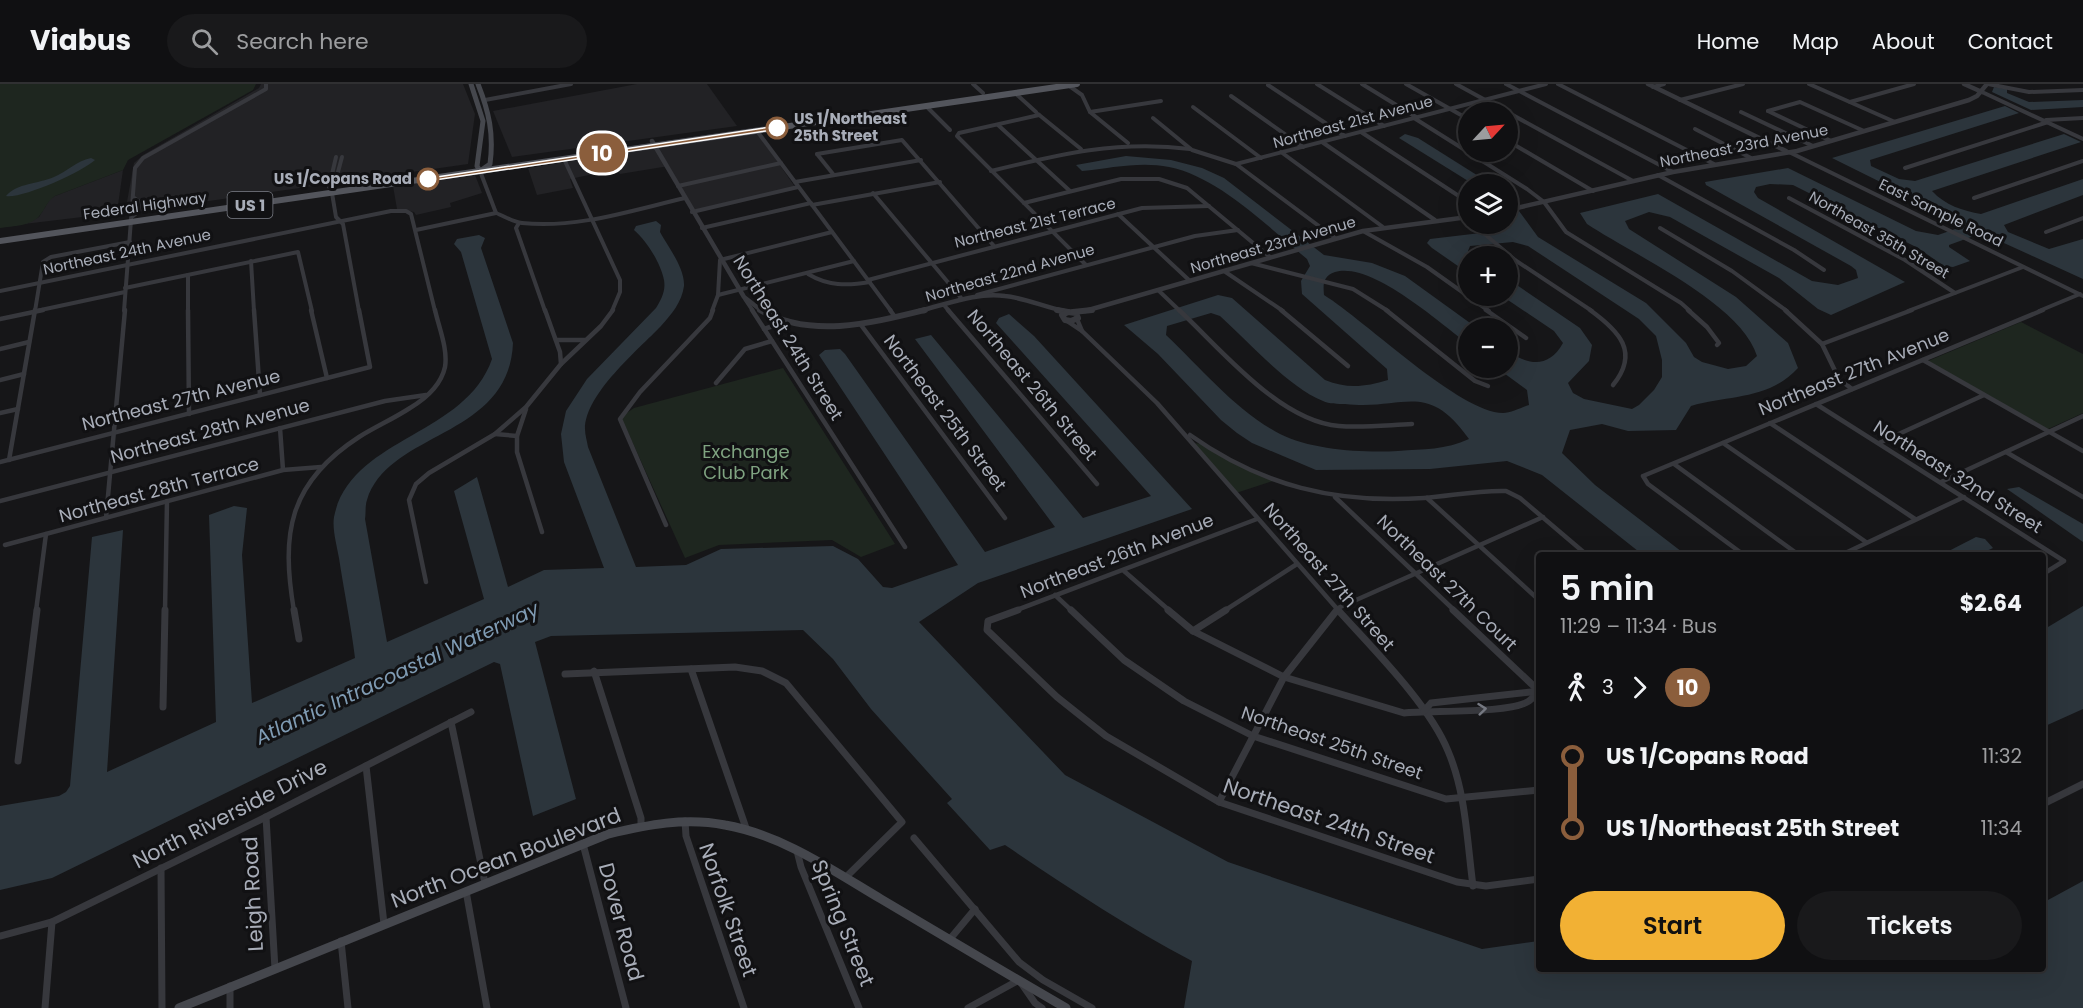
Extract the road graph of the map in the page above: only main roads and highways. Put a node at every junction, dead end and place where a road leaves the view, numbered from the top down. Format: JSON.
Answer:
{"nodes":[{"id":1,"x":471,"y":84,"type":"edge"},
{"id":2,"x":478,"y":84,"type":"edge"},
{"id":3,"x":1048,"y":84,"type":"edge"},
{"id":4,"x":1077,"y":84,"type":"edge"},
{"id":5,"x":1068,"y":85,"type":"edge"},
{"id":6,"x":983,"y":93,"type":"junction"},
{"id":7,"x":969,"y":100,"type":"junction"},
{"id":8,"x":925,"y":104,"type":"junction"},
{"id":9,"x":912,"y":106,"type":"junction"},
{"id":10,"x":482,"y":118,"type":"junction"},
{"id":11,"x":776,"y":123,"type":"junction"},
{"id":12,"x":493,"y":125,"type":"junction"},
{"id":13,"x":748,"y":127,"type":"junction"},
{"id":14,"x":757,"y":131,"type":"junction"},
{"id":15,"x":733,"y":134,"type":"junction"},
{"id":16,"x":653,"y":143,"type":"junction"},
{"id":17,"x":490,"y":165,"type":"junction"},
{"id":18,"x":479,"y":169,"type":"junction"},
{"id":19,"x":332,"y":189,"type":"junction"},
{"id":20,"x":133,"y":219,"type":"junction"},
{"id":21,"x":0,"y":237,"type":"edge"},
{"id":22,"x":179,"y":1008,"type":"edge"},
{"id":23,"x":1066,"y":1008,"type":"edge"}],
"edges":[{"from":1,"to":10,"type":"main road"},
{"from":2,"to":12,"type":"main road"},
{"from":3,"to":6,"type":"main road","name":"Federal Highway","number":"US 1"},
{"from":4,"to":5,"type":"main road","name":"Federal Highway","number":"US 1"},
{"from":5,"to":7,"type":"main road","name":"Federal Highway","number":"US 1"},
{"from":6,"to":7,"type":"main road"},
{"from":6,"to":8,"type":"main road","name":"Federal Highway","number":"US 1"},
{"from":7,"to":8,"type":"main road","name":"Federal Highway","number":"US 1"},
{"from":8,"to":9,"type":"main road","name":"Federal Highway","number":"US 1"},
{"from":9,"to":11,"type":"main road","name":"Federal Highway","number":"US 1"},
{"from":9,"to":14,"type":"main road","name":"Federal Highway","number":"US 1"},
{"from":10,"to":12,"type":"main road"},
{"from":10,"to":18,"type":"main road"},
{"from":11,"to":13,"type":"main road","name":"Federal Highway","number":"US 1"},
{"from":11,"to":14,"type":"main road"},
{"from":12,"to":17,"type":"main road"},
{"from":13,"to":15,"type":"main road"},
{"from":13,"to":16,"type":"main road","name":"Federal Highway","number":"US 1"},
{"from":14,"to":15,"type":"main road","name":"Federal Highway","number":"US 1"},
{"from":15,"to":16,"type":"main road","name":"Federal Highway","number":"US 1"},
{"from":16,"to":17,"type":"main road","name":"Federal Highway","number":"US 1"},
{"from":16,"to":18,"type":"main road","name":"Federal Highway","number":"US 1"},
{"from":17,"to":18,"type":"main road","name":"Federal Highway","number":"US 1"},
{"from":18,"to":19,"type":"main road","name":"Federal Highway","number":"US 1"},
{"from":18,"to":19,"type":"main road","name":"Federal Highway","number":"US 1"},
{"from":19,"to":20,"type":"main road","name":"Federal Highway","number":"US 1"},
{"from":19,"to":20,"type":"main road","name":"Federal Highway","number":"US 1"},
{"from":20,"to":21,"type":"main road","name":"Federal Highway","number":"US 1"},
{"from":20,"to":21,"type":"main road","name":"Federal Highway","number":"US 1"},
{"from":22,"to":23,"type":"main road","name":"North Ocean Boulevard"}]}
